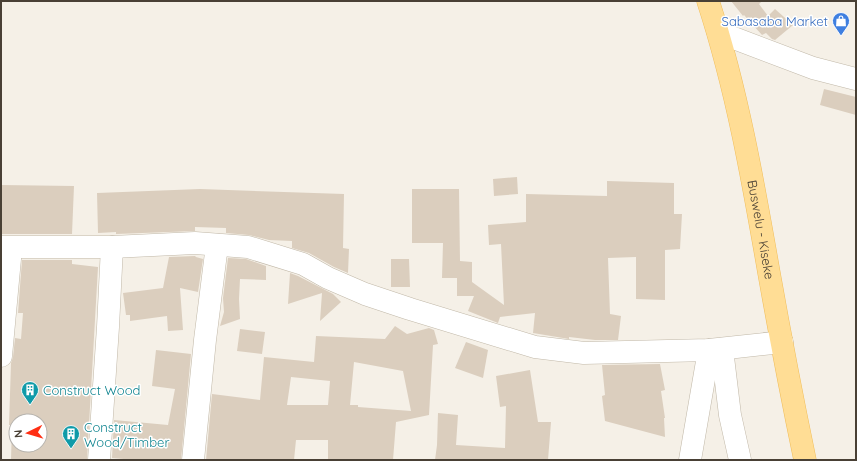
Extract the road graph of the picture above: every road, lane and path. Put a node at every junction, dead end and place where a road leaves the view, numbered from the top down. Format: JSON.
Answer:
{"nodes":[{"id":1,"x":708,"y":1,"type":"edge"},
{"id":2,"x":718,"y":32,"type":"junction"},
{"id":3,"x":856,"y":79,"type":"edge"},
{"id":4,"x":217,"y":245,"type":"junction"},
{"id":5,"x":112,"y":247,"type":"junction"},
{"id":6,"x":6,"y":248,"type":"edge"},
{"id":7,"x":782,"y":342,"type":"junction"},
{"id":8,"x":716,"y":350,"type":"junction"},
{"id":9,"x":1,"y":356,"type":"edge"},
{"id":10,"x":100,"y":460,"type":"edge"},
{"id":11,"x":193,"y":460,"type":"edge"},
{"id":12,"x":690,"y":460,"type":"edge"},
{"id":13,"x":740,"y":460,"type":"edge"},
{"id":14,"x":805,"y":460,"type":"edge"}],
"edges":[{"from":1,"to":2,"type":"main road","name":"Buswelu - Kiseke"},
{"from":2,"to":3,"type":"street"},
{"from":2,"to":7,"type":"main road","name":"Buswelu - Kiseke"},
{"from":4,"to":5,"type":"street"},
{"from":4,"to":8,"type":"street"},
{"from":4,"to":11,"type":"street"},
{"from":5,"to":6,"type":"street"},
{"from":5,"to":10,"type":"street"},
{"from":6,"to":9,"type":"street"},
{"from":7,"to":8,"type":"street"},
{"from":7,"to":14,"type":"main road","name":"Buswelu - Kiseke"},
{"from":8,"to":12,"type":"street"},
{"from":8,"to":13,"type":"street"}]}
